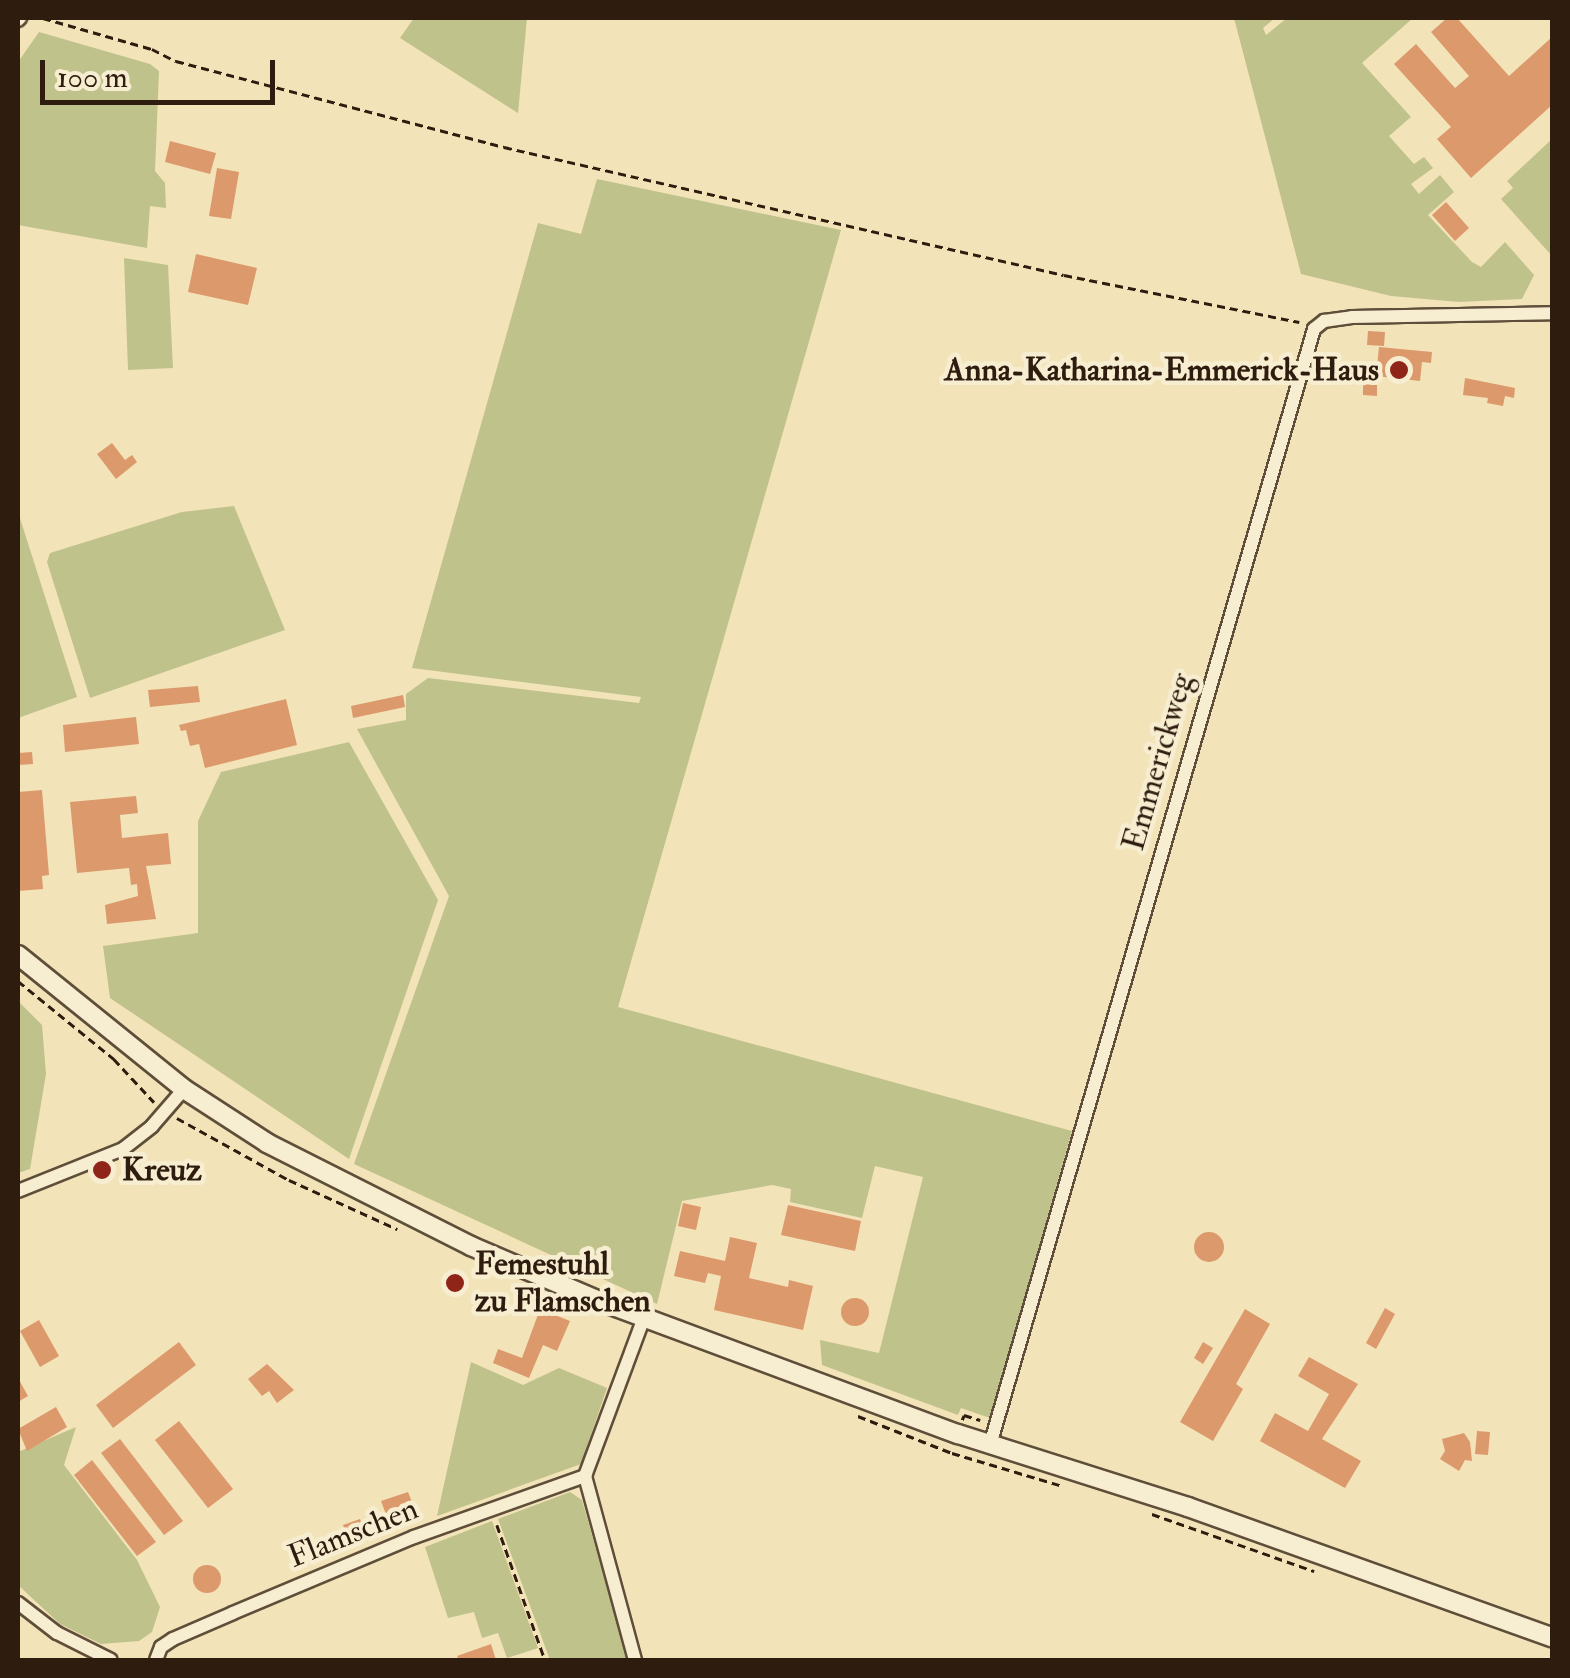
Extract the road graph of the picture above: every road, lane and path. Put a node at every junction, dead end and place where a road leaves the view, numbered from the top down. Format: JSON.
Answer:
{"nodes":[{"id":1,"x":43,"y":18,"type":"edge"},
{"id":2,"x":1552,"y":313,"type":"edge"},
{"id":3,"x":1316,"y":324,"type":"junction"},
{"id":4,"x":18,"y":955,"type":"edge"},
{"id":5,"x":184,"y":1089,"type":"junction"},
{"id":6,"x":18,"y":1192,"type":"edge"},
{"id":7,"x":644,"y":1318,"type":"junction"},
{"id":8,"x":990,"y":1444,"type":"junction"},
{"id":9,"x":585,"y":1476,"type":"junction"},
{"id":10,"x":496,"y":1522,"type":"dead end"},
{"id":11,"x":18,"y":1603,"type":"edge"},
{"id":12,"x":1552,"y":1634,"type":"edge"},
{"id":13,"x":111,"y":1660,"type":"edge"},
{"id":14,"x":156,"y":1660,"type":"edge"},
{"id":15,"x":546,"y":1660,"type":"edge"},
{"id":16,"x":635,"y":1660,"type":"edge"}],
"edges":[{"from":1,"to":3,"type":"path"},
{"from":2,"to":3,"type":"street"},
{"from":3,"to":8,"type":"street","name":"Emmerickweg"},
{"from":4,"to":5,"type":"main road"},
{"from":5,"to":6,"type":"street"},
{"from":5,"to":7,"type":"main road"},
{"from":7,"to":8,"type":"main road"},
{"from":7,"to":9,"type":"street"},
{"from":8,"to":12,"type":"main road"},
{"from":9,"to":14,"type":"street","name":"Flamschen"},
{"from":9,"to":16,"type":"street"},
{"from":10,"to":15,"type":"path"},
{"from":11,"to":13,"type":"street"}]}
